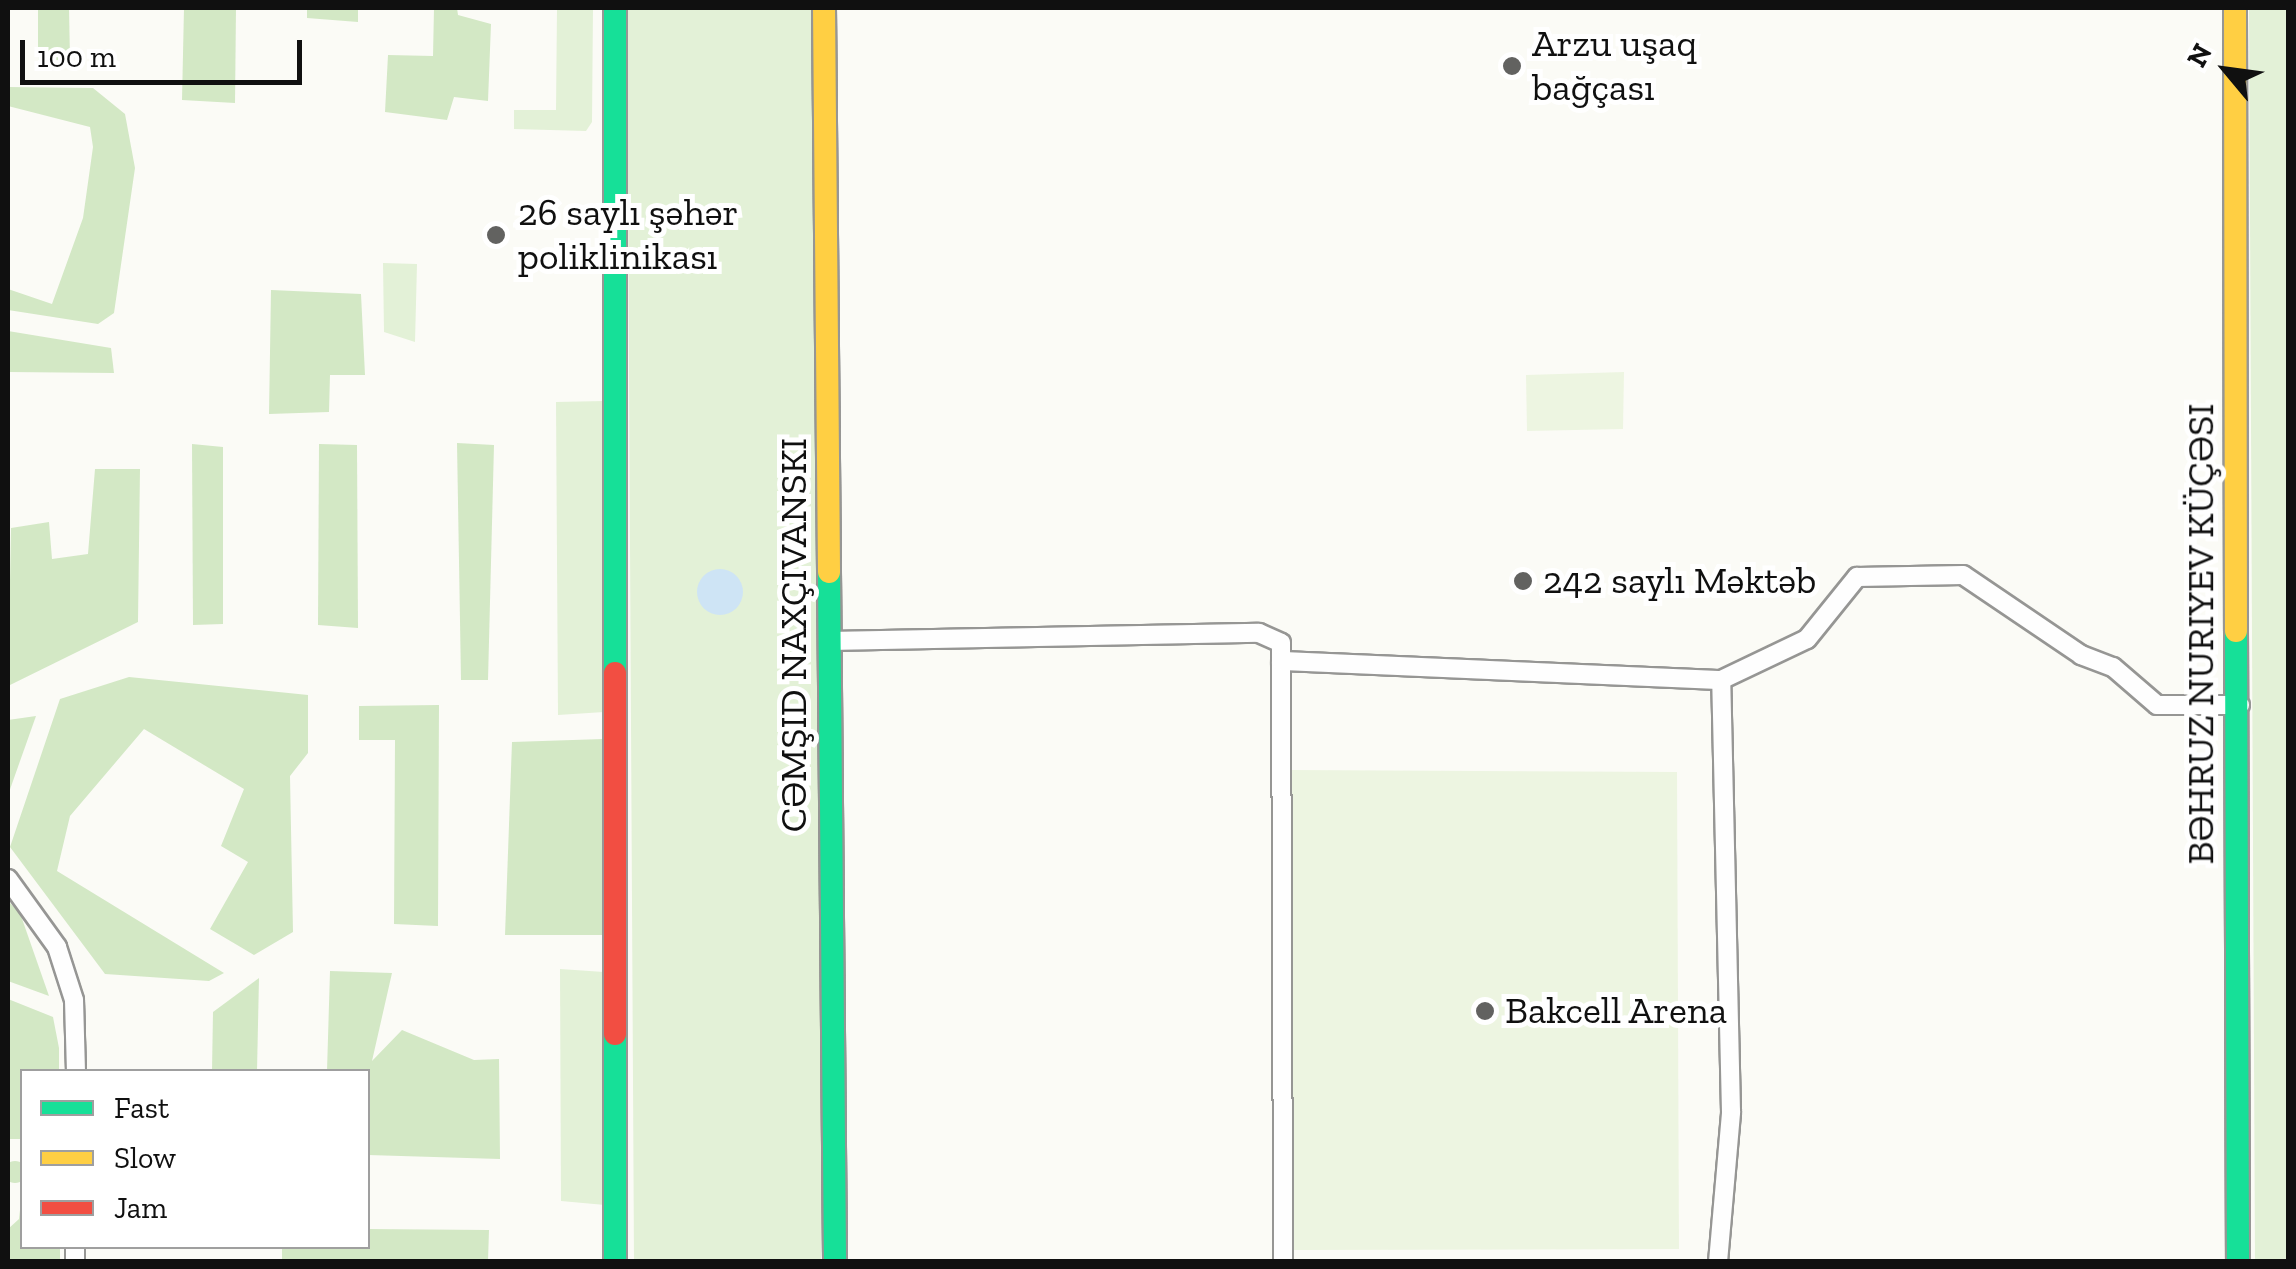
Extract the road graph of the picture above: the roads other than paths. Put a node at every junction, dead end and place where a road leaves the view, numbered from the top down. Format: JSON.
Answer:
{"nodes":[{"id":1,"x":615,"y":8,"type":"edge"},
{"id":2,"x":824,"y":8,"type":"edge"},
{"id":3,"x":2235,"y":8,"type":"edge"},
{"id":4,"x":829,"y":641,"type":"junction"},
{"id":5,"x":1281,"y":661,"type":"junction"},
{"id":6,"x":1720,"y":680,"type":"junction"},
{"id":7,"x":2240,"y":705,"type":"junction"},
{"id":8,"x":8,"y":879,"type":"edge"},
{"id":9,"x":76,"y":1069,"type":"edge"},
{"id":10,"x":1720,"y":1261,"type":"edge"},
{"id":11,"x":615,"y":1262,"type":"edge"},
{"id":12,"x":835,"y":1262,"type":"edge"},
{"id":13,"x":1282,"y":1262,"type":"edge"},
{"id":14,"x":2238,"y":1262,"type":"edge"}],
"edges":[{"from":1,"to":11,"type":"street"},
{"from":2,"to":4,"type":"street"},
{"from":3,"to":7,"type":"street","name":"BƏHRUZ NURIYEV KÜÇƏSI"},
{"from":4,"to":5,"type":"street"},
{"from":4,"to":12,"type":"street"},
{"from":5,"to":6,"type":"street"},
{"from":5,"to":13,"type":"street"},
{"from":6,"to":7,"type":"street"},
{"from":6,"to":10,"type":"street"},
{"from":7,"to":14,"type":"street","name":"BƏHRUZ NURIYEV KÜÇƏSI"},
{"from":8,"to":9,"type":"street"}]}
